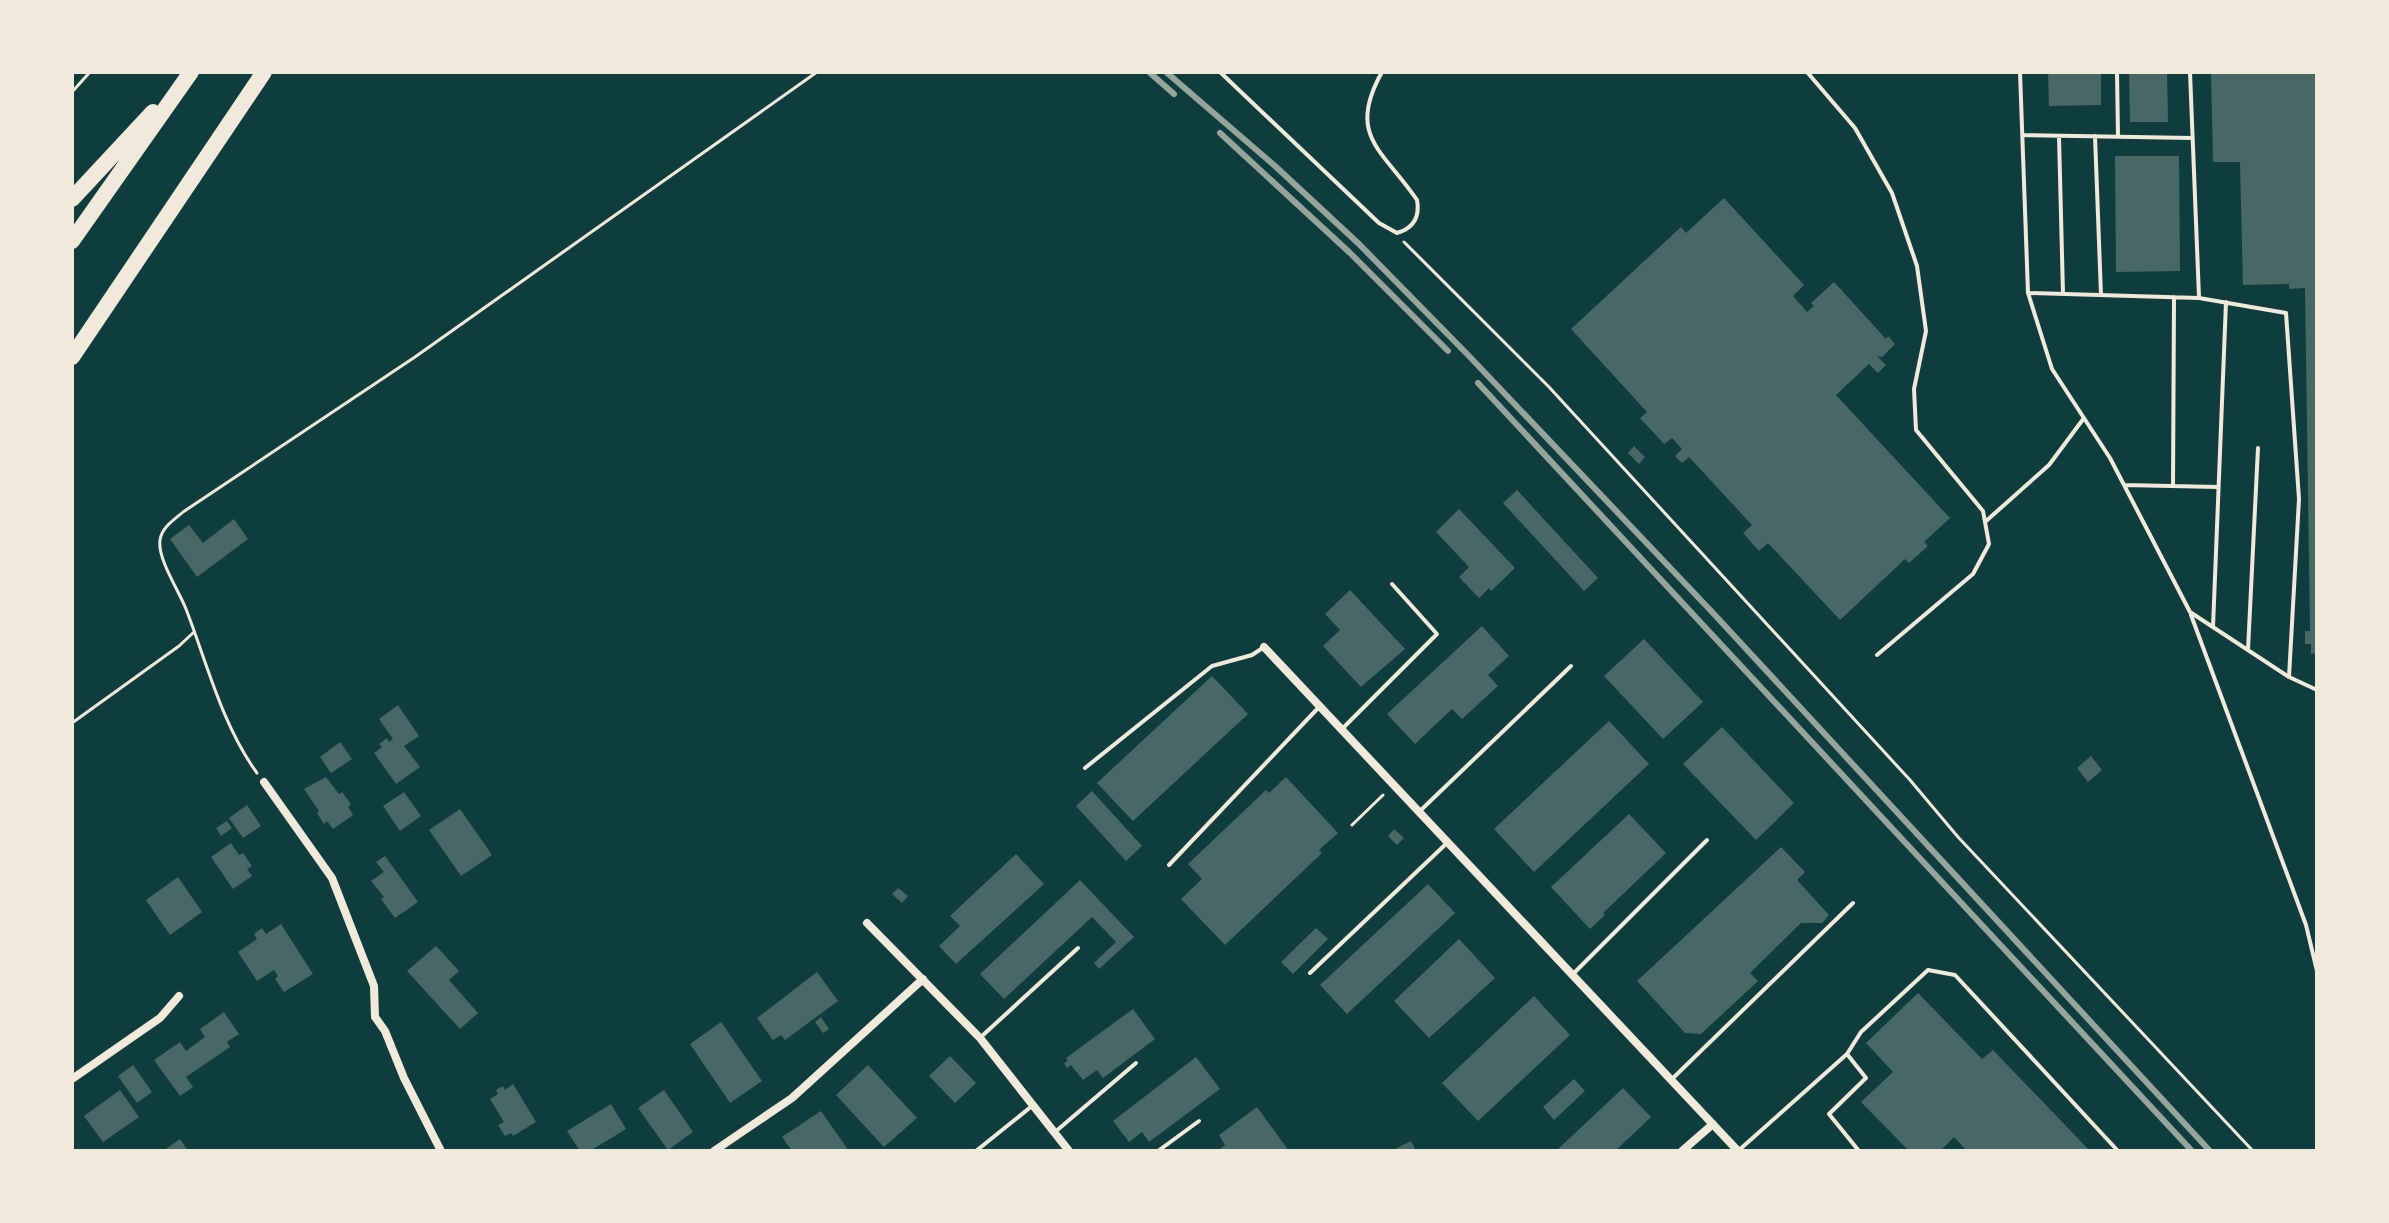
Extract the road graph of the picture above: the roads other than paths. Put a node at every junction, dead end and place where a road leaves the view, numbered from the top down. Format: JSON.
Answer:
{"nodes":[{"id":1,"x":264,"y":72,"type":"edge"},
{"id":2,"x":1220,"y":72,"type":"edge"},
{"id":3,"x":1382,"y":72,"type":"edge"},
{"id":4,"x":1807,"y":72,"type":"edge"},
{"id":5,"x":2020,"y":72,"type":"edge"},
{"id":6,"x":2117,"y":72,"type":"edge"},
{"id":7,"x":2190,"y":72,"type":"edge"},
{"id":8,"x":191,"y":73,"type":"edge"},
{"id":9,"x":2023,"y":135,"type":"junction"},
{"id":10,"x":2059,"y":136,"type":"junction"},
{"id":11,"x":2095,"y":136,"type":"junction"},
{"id":12,"x":2118,"y":137,"type":"junction"},
{"id":13,"x":2192,"y":138,"type":"junction"},
{"id":14,"x":72,"y":199,"type":"edge"},
{"id":15,"x":72,"y":241,"type":"edge"},
{"id":16,"x":2028,"y":293,"type":"junction"},
{"id":17,"x":2063,"y":294,"type":"junction"},
{"id":18,"x":2101,"y":295,"type":"junction"},
{"id":19,"x":2174,"y":297,"type":"junction"},
{"id":20,"x":2199,"y":298,"type":"junction"},
{"id":21,"x":2226,"y":302,"type":"junction"},
{"id":22,"x":72,"y":357,"type":"edge"},
{"id":23,"x":2084,"y":418,"type":"junction"},
{"id":24,"x":2258,"y":448,"type":"dead end"},
{"id":25,"x":2124,"y":485,"type":"junction"},
{"id":26,"x":2173,"y":486,"type":"junction"},
{"id":27,"x":2219,"y":487,"type":"junction"},
{"id":28,"x":1985,"y":522,"type":"junction"},
{"id":29,"x":1392,"y":584,"type":"dead end"},
{"id":30,"x":2190,"y":612,"type":"junction"},
{"id":31,"x":2213,"y":627,"type":"junction"},
{"id":32,"x":1264,"y":647,"type":"joint"},
{"id":33,"x":2248,"y":650,"type":"junction"},
{"id":34,"x":1877,"y":655,"type":"dead end"},
{"id":35,"x":1571,"y":666,"type":"dead end"},
{"id":36,"x":2289,"y":677,"type":"junction"},
{"id":37,"x":2317,"y":690,"type":"edge"},
{"id":38,"x":1320,"y":706,"type":"junction"},
{"id":39,"x":1341,"y":729,"type":"junction"},
{"id":40,"x":1085,"y":768,"type":"dead end"},
{"id":41,"x":264,"y":782,"type":"road end"},
{"id":42,"x":1419,"y":812,"type":"junction"},
{"id":43,"x":1707,"y":840,"type":"dead end"},
{"id":44,"x":1448,"y":842,"type":"junction"},
{"id":45,"x":1169,"y":865,"type":"dead end"},
{"id":46,"x":1853,"y":903,"type":"dead end"},
{"id":47,"x":867,"y":923,"type":"dead end"},
{"id":48,"x":1078,"y":948,"type":"dead end"},
{"id":49,"x":2317,"y":971,"type":"edge"},
{"id":50,"x":1310,"y":973,"type":"dead end"},
{"id":51,"x":1572,"y":975,"type":"junction"},
{"id":52,"x":923,"y":979,"type":"junction"},
{"id":53,"x":179,"y":996,"type":"dead end"},
{"id":54,"x":980,"y":1038,"type":"junction"},
{"id":55,"x":1847,"y":1054,"type":"junction"},
{"id":56,"x":1136,"y":1063,"type":"dead end"},
{"id":57,"x":72,"y":1079,"type":"edge"},
{"id":58,"x":1671,"y":1080,"type":"junction"},
{"id":59,"x":1034,"y":1105,"type":"junction"},
{"id":60,"x":1199,"y":1121,"type":"dead end"},
{"id":61,"x":1713,"y":1124,"type":"junction"},
{"id":62,"x":1055,"y":1132,"type":"junction"},
{"id":63,"x":441,"y":1151,"type":"edge"},
{"id":64,"x":714,"y":1151,"type":"edge"},
{"id":65,"x":976,"y":1151,"type":"edge"},
{"id":66,"x":1069,"y":1151,"type":"edge"},
{"id":67,"x":1158,"y":1151,"type":"edge"},
{"id":68,"x":1682,"y":1151,"type":"edge"},
{"id":69,"x":1738,"y":1151,"type":"edge"},
{"id":70,"x":1859,"y":1151,"type":"edge"},
{"id":71,"x":2118,"y":1151,"type":"edge"}],
"edges":[{"from":1,"to":22,"type":"highway"},
{"from":2,"to":3,"type":"lane"},
{"from":4,"to":28,"type":"lane"},
{"from":5,"to":9,"type":"lane"},
{"from":6,"to":12,"type":"lane"},
{"from":7,"to":13,"type":"lane"},
{"from":8,"to":14,"type":"highway"},
{"from":8,"to":15,"type":"highway"},
{"from":9,"to":10,"type":"lane"},
{"from":9,"to":16,"type":"lane"},
{"from":10,"to":11,"type":"lane"},
{"from":10,"to":17,"type":"lane"},
{"from":11,"to":12,"type":"lane"},
{"from":11,"to":18,"type":"lane"},
{"from":12,"to":13,"type":"lane"},
{"from":13,"to":20,"type":"lane"},
{"from":16,"to":17,"type":"lane"},
{"from":16,"to":23,"type":"lane"},
{"from":17,"to":18,"type":"lane"},
{"from":18,"to":19,"type":"lane"},
{"from":19,"to":20,"type":"lane"},
{"from":19,"to":26,"type":"lane"},
{"from":20,"to":21,"type":"lane"},
{"from":21,"to":27,"type":"lane"},
{"from":21,"to":36,"type":"lane"},
{"from":23,"to":25,"type":"lane"},
{"from":23,"to":28,"type":"lane"},
{"from":24,"to":33,"type":"lane"},
{"from":25,"to":26,"type":"lane"},
{"from":25,"to":30,"type":"lane"},
{"from":26,"to":27,"type":"lane"},
{"from":27,"to":31,"type":"lane"},
{"from":28,"to":34,"type":"lane"},
{"from":29,"to":39,"type":"lane"},
{"from":30,"to":31,"type":"lane"},
{"from":30,"to":49,"type":"lane"},
{"from":31,"to":33,"type":"lane"},
{"from":32,"to":38,"type":"street"},
{"from":32,"to":40,"type":"lane"},
{"from":33,"to":36,"type":"lane"},
{"from":35,"to":42,"type":"lane"},
{"from":36,"to":37,"type":"lane"},
{"from":38,"to":39,"type":"street"},
{"from":38,"to":45,"type":"lane"},
{"from":39,"to":42,"type":"street"},
{"from":41,"to":63,"type":"street"},
{"from":42,"to":44,"type":"street"},
{"from":43,"to":51,"type":"lane"},
{"from":44,"to":50,"type":"lane"},
{"from":44,"to":51,"type":"street"},
{"from":46,"to":58,"type":"lane"},
{"from":47,"to":52,"type":"street"},
{"from":48,"to":54,"type":"lane"},
{"from":51,"to":58,"type":"street"},
{"from":52,"to":54,"type":"street"},
{"from":52,"to":64,"type":"street"},
{"from":53,"to":57,"type":"street"},
{"from":54,"to":59,"type":"street"},
{"from":55,"to":69,"type":"lane"},
{"from":55,"to":70,"type":"lane"},
{"from":55,"to":71,"type":"lane"},
{"from":56,"to":62,"type":"lane"},
{"from":58,"to":61,"type":"street"},
{"from":59,"to":62,"type":"street"},
{"from":59,"to":65,"type":"lane"},
{"from":60,"to":67,"type":"lane"},
{"from":61,"to":68,"type":"street"},
{"from":61,"to":69,"type":"street"},
{"from":62,"to":66,"type":"street"}]}
